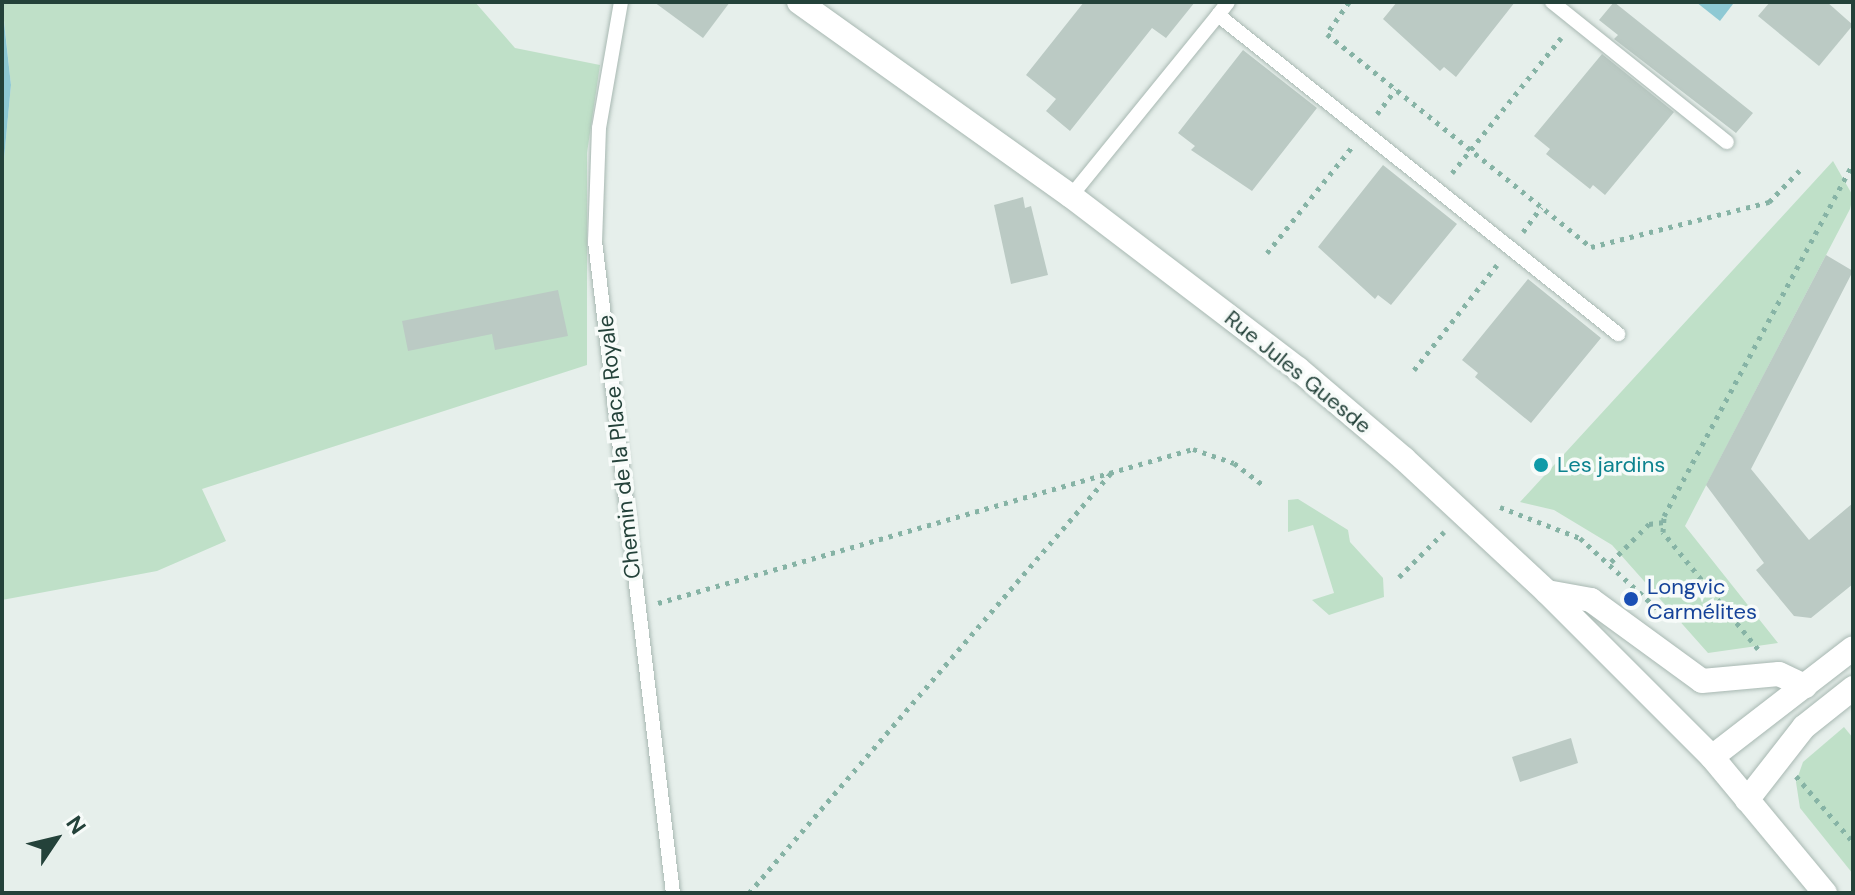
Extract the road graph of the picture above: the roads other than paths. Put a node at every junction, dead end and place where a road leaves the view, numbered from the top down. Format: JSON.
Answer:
{"nodes":[{"id":1,"x":621,"y":2,"type":"edge"},
{"id":2,"x":799,"y":2,"type":"edge"},
{"id":3,"x":1228,"y":2,"type":"edge"},
{"id":4,"x":1552,"y":2,"type":"edge"},
{"id":5,"x":1218,"y":15,"type":"junction"},
{"id":6,"x":1727,"y":142,"type":"dead end"},
{"id":7,"x":1071,"y":196,"type":"junction"},
{"id":8,"x":1618,"y":334,"type":"dead end"},
{"id":9,"x":1547,"y":592,"type":"junction"},
{"id":10,"x":1853,"y":648,"type":"edge"},
{"id":11,"x":1805,"y":686,"type":"junction"},
{"id":12,"x":1853,"y":688,"type":"edge"},
{"id":13,"x":1712,"y":757,"type":"junction"},
{"id":14,"x":1747,"y":800,"type":"junction"},
{"id":15,"x":673,"y":893,"type":"edge"},
{"id":16,"x":1825,"y":893,"type":"edge"}],
"edges":[{"from":1,"to":15,"type":"lane","name":"Chemin de la Place Royale"},
{"from":2,"to":7,"type":"street","name":"Rue Jules Guesde"},
{"from":3,"to":5,"type":"lane"},
{"from":4,"to":6,"type":"lane"},
{"from":5,"to":7,"type":"lane"},
{"from":5,"to":8,"type":"lane"},
{"from":7,"to":9,"type":"street","name":"Rue Jules Guesde"},
{"from":9,"to":11,"type":"street"},
{"from":9,"to":13,"type":"street","name":"Rue Jules Guesde"},
{"from":10,"to":11,"type":"street"},
{"from":11,"to":13,"type":"street"},
{"from":12,"to":14,"type":"street"},
{"from":13,"to":14,"type":"street","name":"Rue Jules Guesde"},
{"from":14,"to":16,"type":"street","name":"Rue Jules Guesde"}]}
